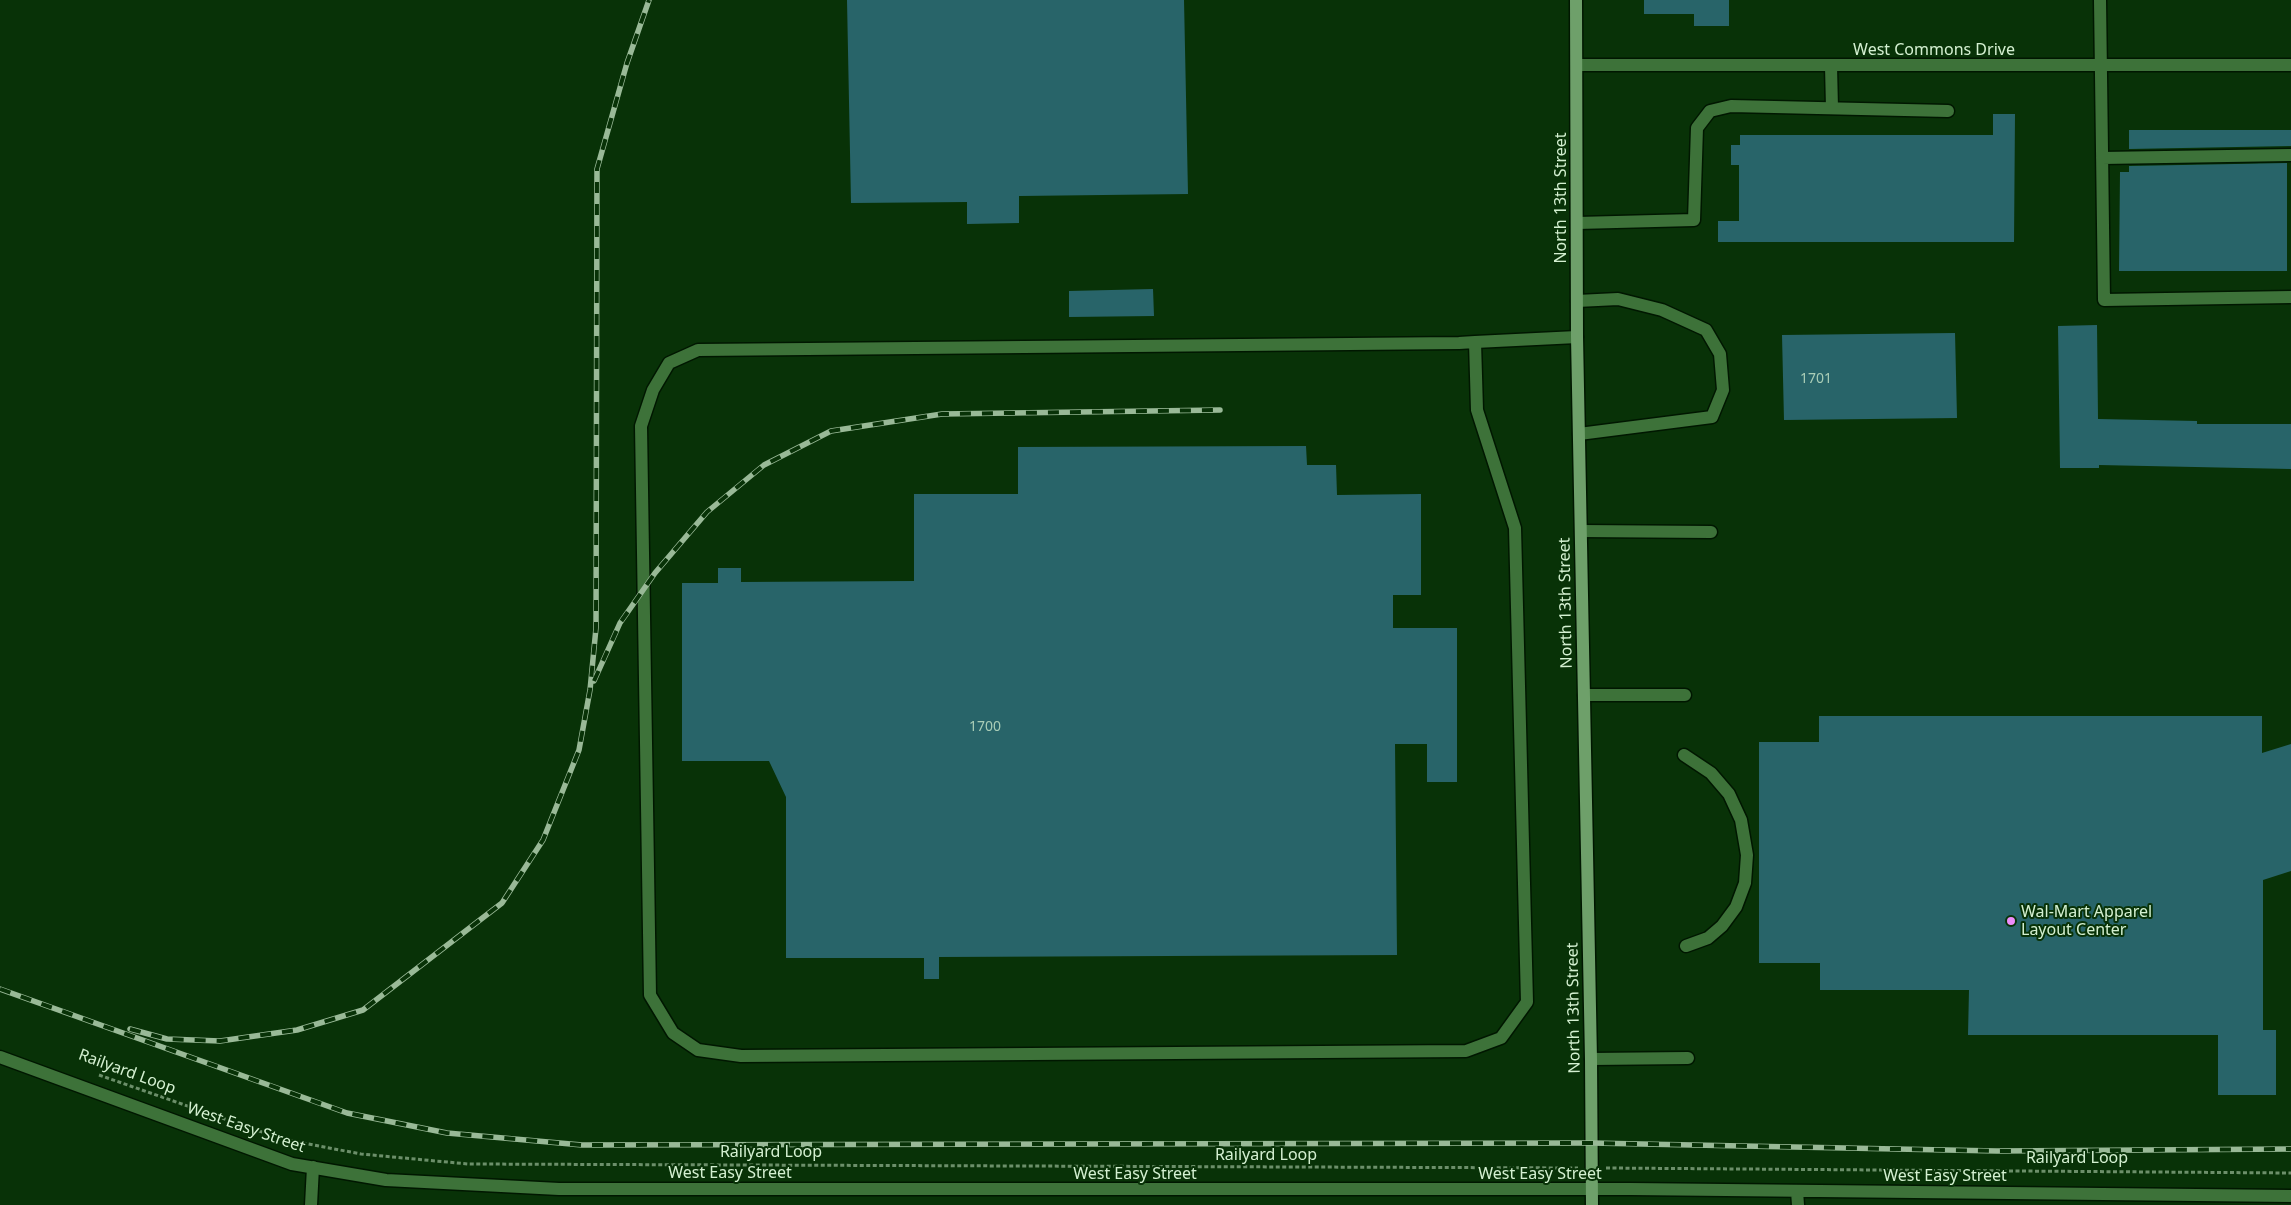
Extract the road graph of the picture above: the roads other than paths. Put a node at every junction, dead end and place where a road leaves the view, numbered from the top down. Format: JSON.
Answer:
{"nodes":[{"id":1,"x":1576,"y":0,"type":"edge"},
{"id":2,"x":2100,"y":0,"type":"edge"},
{"id":3,"x":1577,"y":65,"type":"junction"},
{"id":4,"x":2291,"y":65,"type":"edge"},
{"id":5,"x":1831,"y":66,"type":"junction"},
{"id":6,"x":2101,"y":66,"type":"junction"},
{"id":7,"x":1832,"y":108,"type":"junction"},
{"id":8,"x":1948,"y":111,"type":"dead end"},
{"id":9,"x":2291,"y":155,"type":"edge"},
{"id":10,"x":2102,"y":158,"type":"junction"},
{"id":11,"x":1577,"y":223,"type":"junction"},
{"id":12,"x":2291,"y":297,"type":"edge"},
{"id":13,"x":1578,"y":300,"type":"junction"},
{"id":14,"x":1577,"y":337,"type":"junction"},
{"id":15,"x":1475,"y":342,"type":"junction"},
{"id":16,"x":1579,"y":434,"type":"junction"},
{"id":17,"x":1581,"y":531,"type":"junction"},
{"id":18,"x":1711,"y":532,"type":"dead end"},
{"id":19,"x":1584,"y":695,"type":"junction"},
{"id":20,"x":1685,"y":695,"type":"dead end"},
{"id":21,"x":1684,"y":755,"type":"dead end"},
{"id":22,"x":1686,"y":946,"type":"dead end"},
{"id":23,"x":0,"y":1057,"type":"edge"},
{"id":24,"x":1688,"y":1058,"type":"dead end"},
{"id":25,"x":1591,"y":1059,"type":"junction"},
{"id":26,"x":313,"y":1167,"type":"junction"},
{"id":27,"x":1592,"y":1190,"type":"junction"},
{"id":28,"x":1797,"y":1191,"type":"junction"},
{"id":29,"x":2291,"y":1196,"type":"edge"},
{"id":30,"x":2138,"y":1199,"type":"edge"},
{"id":31,"x":311,"y":1205,"type":"edge"},
{"id":32,"x":1592,"y":1205,"type":"edge"},
{"id":33,"x":1798,"y":1205,"type":"edge"}],
"edges":[{"from":1,"to":3,"type":"main road","name":"North 13th Street"},
{"from":2,"to":6,"type":"street"},
{"from":3,"to":5,"type":"street","name":"West Commons Drive"},
{"from":3,"to":11,"type":"main road","name":"North 13th Street"},
{"from":4,"to":6,"type":"street","name":"West Commons Drive"},
{"from":5,"to":6,"type":"street","name":"West Commons Drive"},
{"from":5,"to":7,"type":"street"},
{"from":6,"to":10,"type":"street"},
{"from":7,"to":8,"type":"street"},
{"from":7,"to":11,"type":"street"},
{"from":9,"to":10,"type":"street"},
{"from":10,"to":12,"type":"street"},
{"from":11,"to":13,"type":"main road","name":"North 13th Street"},
{"from":13,"to":14,"type":"main road","name":"North 13th Street"},
{"from":13,"to":16,"type":"street"},
{"from":14,"to":15,"type":"street"},
{"from":14,"to":16,"type":"main road","name":"North 13th Street"},
{"from":15,"to":15,"type":"street"},
{"from":16,"to":17,"type":"main road","name":"North 13th Street"},
{"from":17,"to":18,"type":"street"},
{"from":17,"to":19,"type":"main road","name":"North 13th Street"},
{"from":19,"to":20,"type":"street"},
{"from":19,"to":25,"type":"main road","name":"North 13th Street"},
{"from":21,"to":22,"type":"street"},
{"from":23,"to":26,"type":"street","name":"West Easy Street"},
{"from":24,"to":25,"type":"street"},
{"from":25,"to":27,"type":"main road","name":"North 13th Street"},
{"from":26,"to":27,"type":"street","name":"West Easy Street"},
{"from":26,"to":31,"type":"street"},
{"from":27,"to":28,"type":"street","name":"West Easy Street"},
{"from":27,"to":32,"type":"main road","name":"North 13th Street"},
{"from":28,"to":30,"type":"street","name":"West Easy Street"},
{"from":28,"to":33,"type":"street"},
{"from":29,"to":30,"type":"street","name":"West Easy Street"}]}
